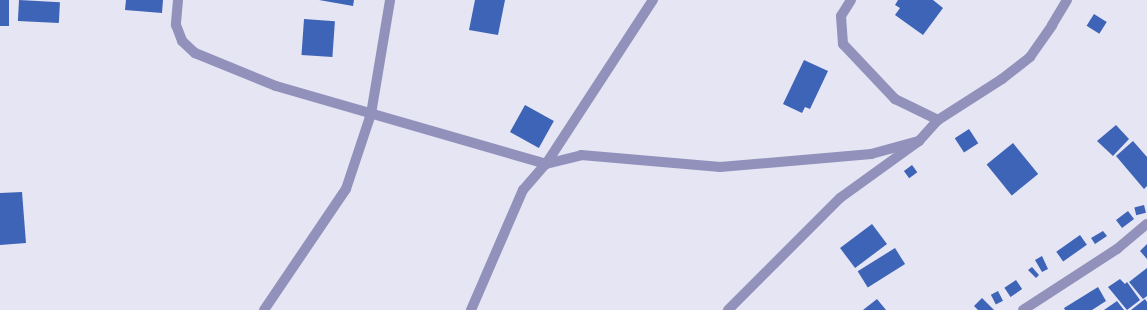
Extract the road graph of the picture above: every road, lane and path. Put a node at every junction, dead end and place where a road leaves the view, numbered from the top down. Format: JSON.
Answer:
{"nodes":[{"id":1,"x":178,"y":0,"type":"edge"},
{"id":2,"x":390,"y":0,"type":"edge"},
{"id":3,"x":654,"y":0,"type":"edge"},
{"id":4,"x":851,"y":0,"type":"edge"},
{"id":5,"x":1067,"y":0,"type":"edge"},
{"id":6,"x":371,"y":114,"type":"junction"},
{"id":7,"x":938,"y":120,"type":"junction"},
{"id":8,"x":919,"y":141,"type":"junction"},
{"id":9,"x":546,"y":164,"type":"junction"},
{"id":10,"x":1147,"y":224,"type":"edge"},
{"id":11,"x":264,"y":310,"type":"edge"},
{"id":12,"x":471,"y":310,"type":"edge"},
{"id":13,"x":728,"y":310,"type":"edge"},
{"id":14,"x":1023,"y":310,"type":"edge"}],
"edges":[{"from":1,"to":6,"type":"street"},
{"from":2,"to":6,"type":"street"},
{"from":3,"to":9,"type":"street"},
{"from":4,"to":7,"type":"street"},
{"from":5,"to":7,"type":"street"},
{"from":6,"to":9,"type":"street"},
{"from":6,"to":11,"type":"street"},
{"from":7,"to":8,"type":"street"},
{"from":8,"to":9,"type":"street"},
{"from":8,"to":13,"type":"street"},
{"from":9,"to":12,"type":"street"},
{"from":10,"to":14,"type":"street"}]}
